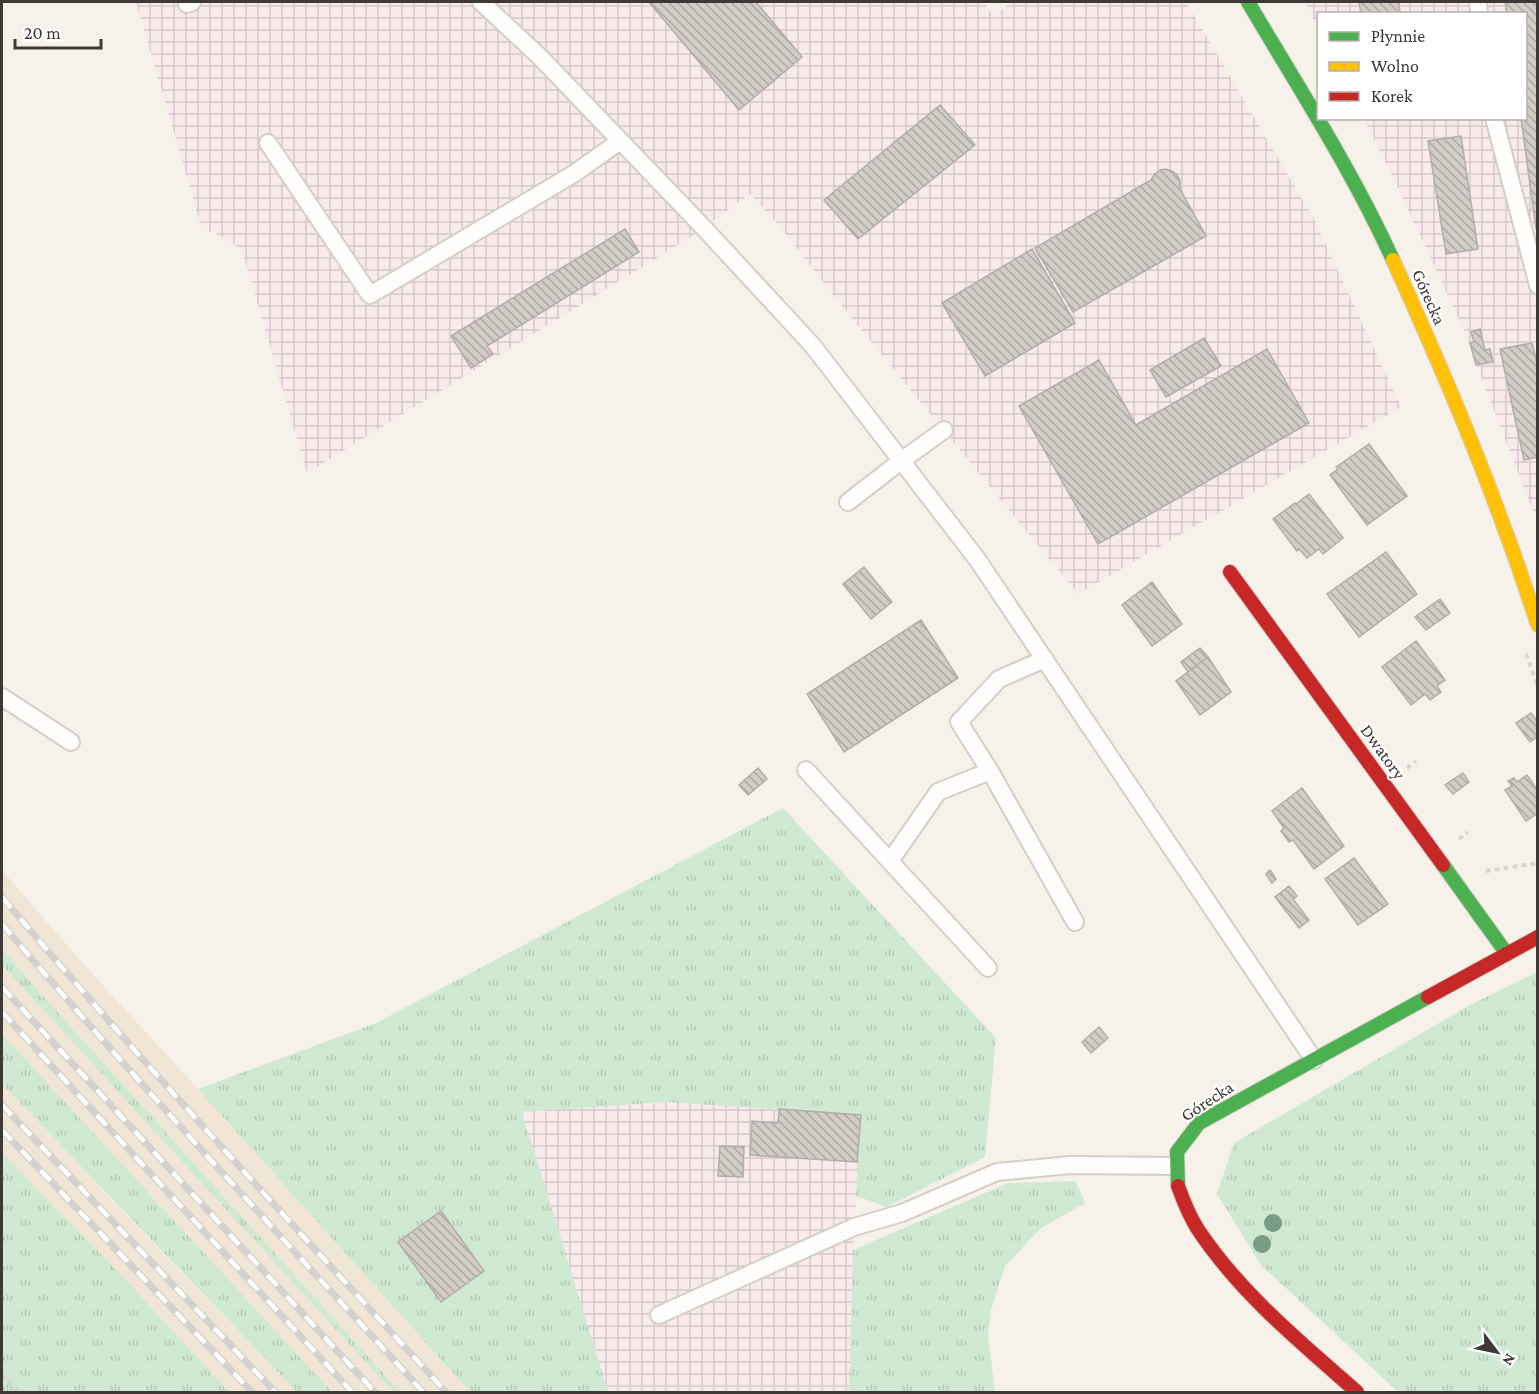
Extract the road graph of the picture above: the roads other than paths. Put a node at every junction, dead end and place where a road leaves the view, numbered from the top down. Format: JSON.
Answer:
{"nodes":[{"id":1,"x":481,"y":2,"type":"edge"},
{"id":2,"x":1248,"y":2,"type":"edge"},
{"id":3,"x":1317,"y":119,"type":"edge"},
{"id":4,"x":1318,"y":120,"type":"edge"},
{"id":5,"x":1495,"y":120,"type":"edge"},
{"id":6,"x":620,"y":141,"type":"junction"},
{"id":7,"x":268,"y":143,"type":"dead end"},
{"id":8,"x":1538,"y":285,"type":"edge"},
{"id":9,"x":944,"y":430,"type":"dead end"},
{"id":10,"x":901,"y":461,"type":"junction"},
{"id":11,"x":848,"y":502,"type":"dead end"},
{"id":12,"x":1230,"y":572,"type":"dead end"},
{"id":13,"x":1538,"y":625,"type":"edge"},
{"id":14,"x":1045,"y":659,"type":"junction"},
{"id":15,"x":2,"y":697,"type":"edge"},
{"id":16,"x":70,"y":742,"type":"dead end"},
{"id":17,"x":806,"y":770,"type":"dead end"},
{"id":18,"x":990,"y":771,"type":"junction"},
{"id":19,"x":890,"y":861,"type":"junction"},
{"id":20,"x":1075,"y":922,"type":"dead end"},
{"id":21,"x":1538,"y":937,"type":"edge"},
{"id":22,"x":1507,"y":954,"type":"junction"},
{"id":23,"x":988,"y":968,"type":"dead end"},
{"id":24,"x":1314,"y":1060,"type":"junction"},
{"id":25,"x":1175,"y":1166,"type":"junction"},
{"id":26,"x":659,"y":1315,"type":"dead end"},
{"id":27,"x":1357,"y":1392,"type":"edge"}],
"edges":[{"from":1,"to":6,"type":"lane"},
{"from":2,"to":3,"type":"street","name":"Górecka"},
{"from":4,"to":13,"type":"street","name":"Górecka"},
{"from":5,"to":8,"type":"lane"},
{"from":6,"to":7,"type":"lane"},
{"from":6,"to":10,"type":"lane"},
{"from":9,"to":10,"type":"lane"},
{"from":10,"to":11,"type":"lane"},
{"from":10,"to":14,"type":"lane"},
{"from":12,"to":22,"type":"street","name":"Dwatory"},
{"from":14,"to":18,"type":"lane"},
{"from":14,"to":24,"type":"lane"},
{"from":15,"to":16,"type":"lane"},
{"from":17,"to":19,"type":"lane"},
{"from":18,"to":19,"type":"lane"},
{"from":18,"to":20,"type":"lane"},
{"from":19,"to":23,"type":"lane"},
{"from":21,"to":22,"type":"street","name":"Górecka"},
{"from":22,"to":24,"type":"street","name":"Górecka"},
{"from":24,"to":25,"type":"street","name":"Górecka"},
{"from":25,"to":26,"type":"lane"},
{"from":25,"to":27,"type":"street"}]}
